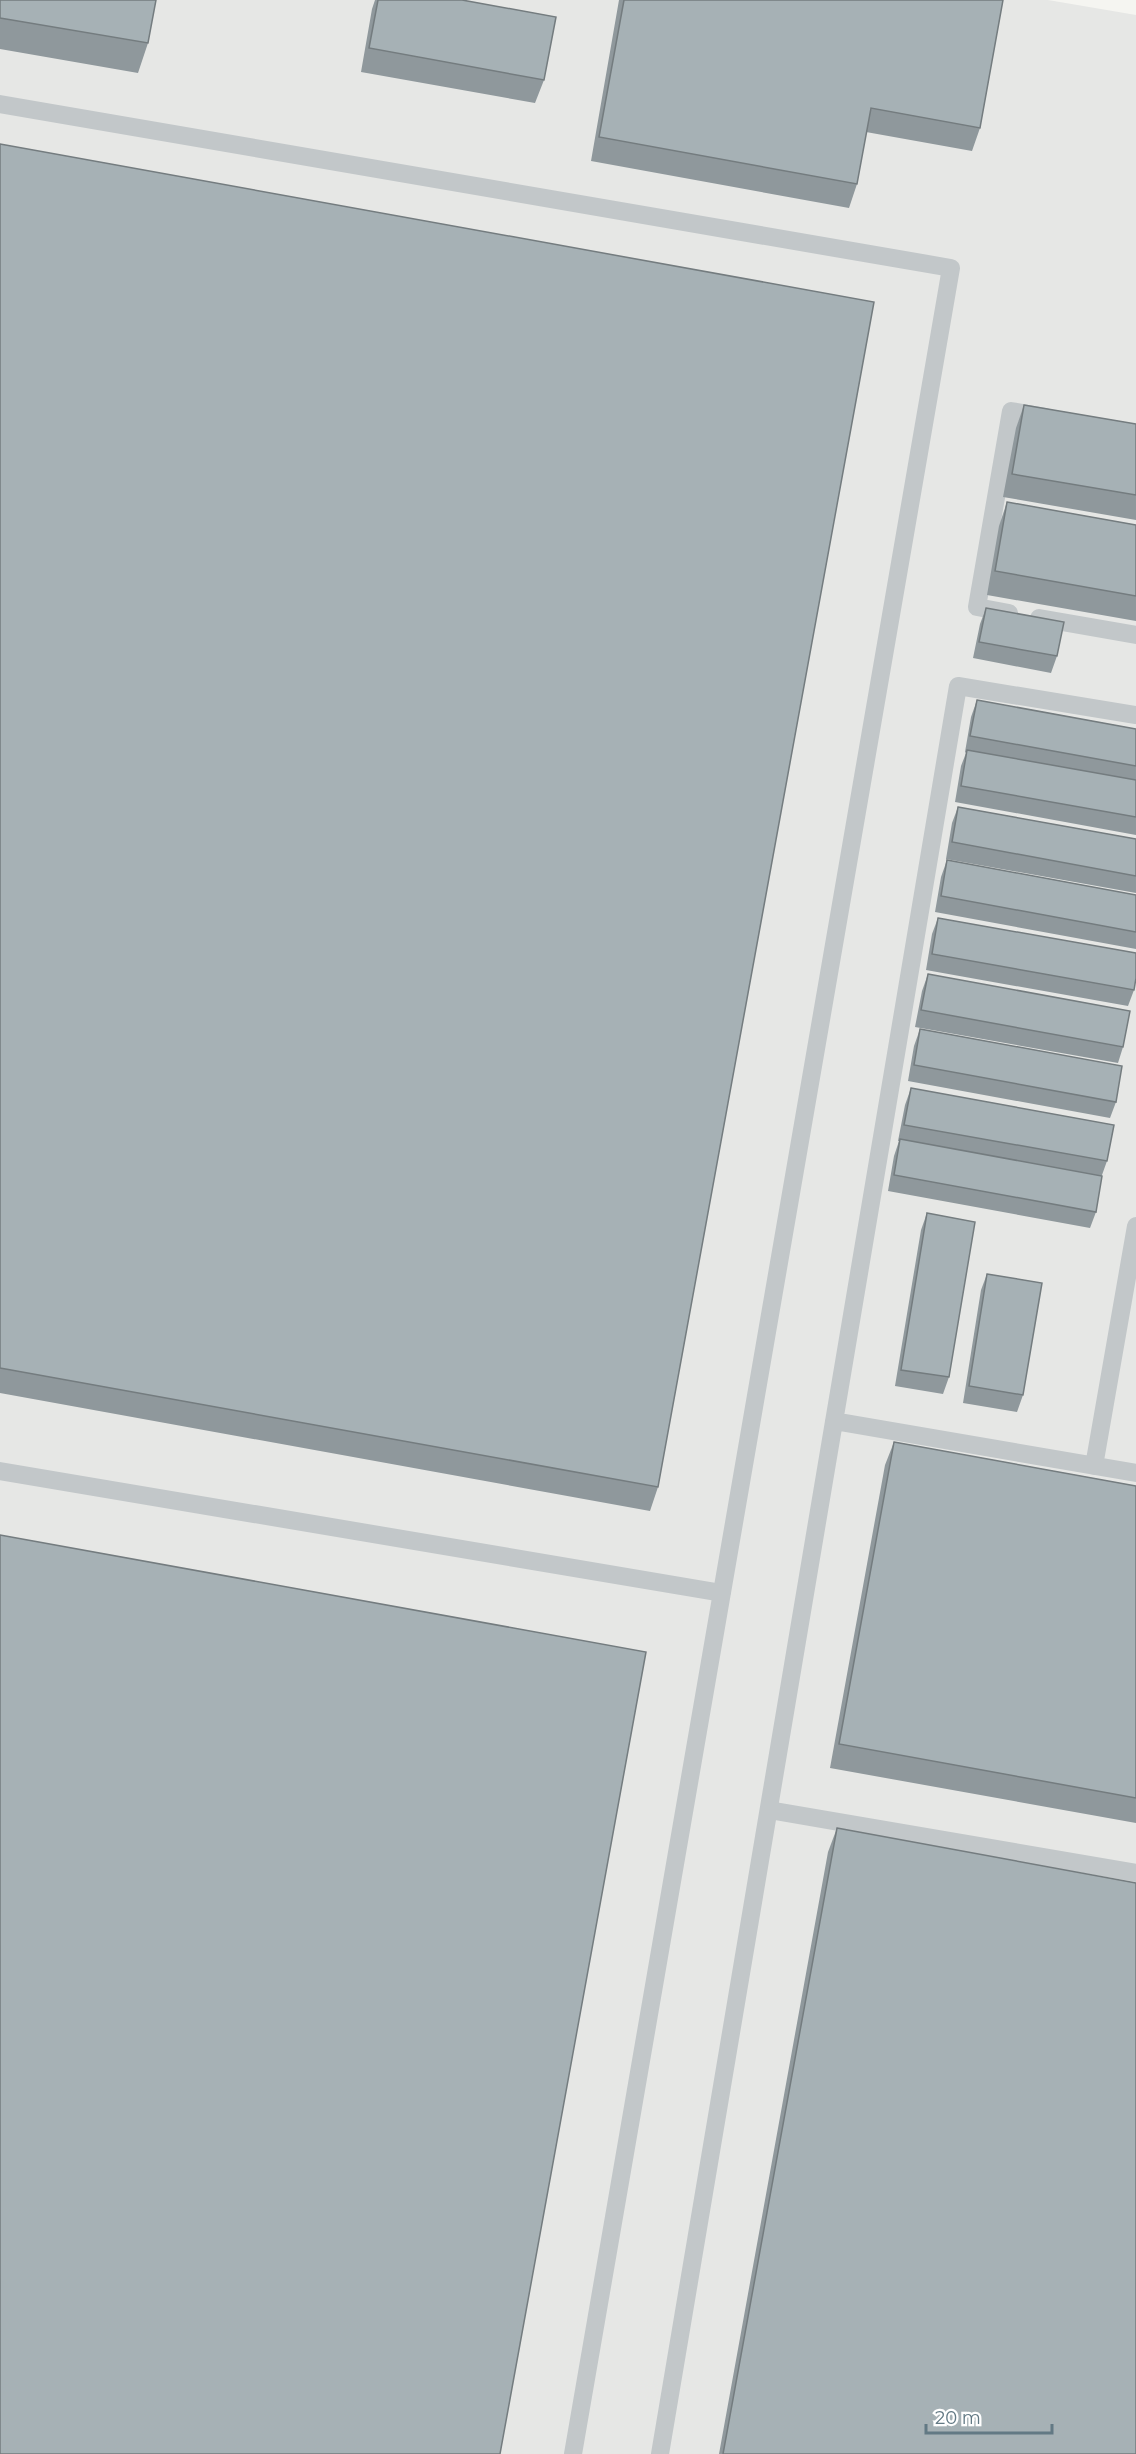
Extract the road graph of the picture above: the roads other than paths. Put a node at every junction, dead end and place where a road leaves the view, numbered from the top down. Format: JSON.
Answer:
{"nodes":[{"id":1,"x":0,"y":104,"type":"edge"},
{"id":2,"x":1068,"y":421,"type":"edge"},
{"id":3,"x":994,"y":512,"type":"junction"},
{"id":4,"x":1016,"y":516,"type":"edge"},
{"id":5,"x":1136,"y":635,"type":"edge"},
{"id":6,"x":1136,"y":716,"type":"edge"},
{"id":7,"x":1135,"y":1234,"type":"edge"},
{"id":8,"x":834,"y":1421,"type":"junction"},
{"id":9,"x":1094,"y":1466,"type":"junction"},
{"id":10,"x":0,"y":1470,"type":"edge"},
{"id":11,"x":1136,"y":1473,"type":"edge"},
{"id":12,"x":722,"y":1593,"type":"junction"},
{"id":13,"x":768,"y":1810,"type":"junction"},
{"id":14,"x":1136,"y":1873,"type":"edge"},
{"id":15,"x":573,"y":2454,"type":"edge"},
{"id":16,"x":660,"y":2454,"type":"edge"}],
"edges":[{"from":1,"to":12,"type":"lane"},
{"from":2,"to":3,"type":"lane"},
{"from":3,"to":4,"type":"lane"},
{"from":3,"to":5,"type":"lane"},
{"from":6,"to":8,"type":"lane"},
{"from":7,"to":9,"type":"lane"},
{"from":8,"to":9,"type":"lane"},
{"from":8,"to":13,"type":"lane"},
{"from":9,"to":11,"type":"lane"},
{"from":10,"to":12,"type":"lane"},
{"from":12,"to":15,"type":"lane"},
{"from":13,"to":14,"type":"lane"},
{"from":13,"to":16,"type":"lane"}]}
